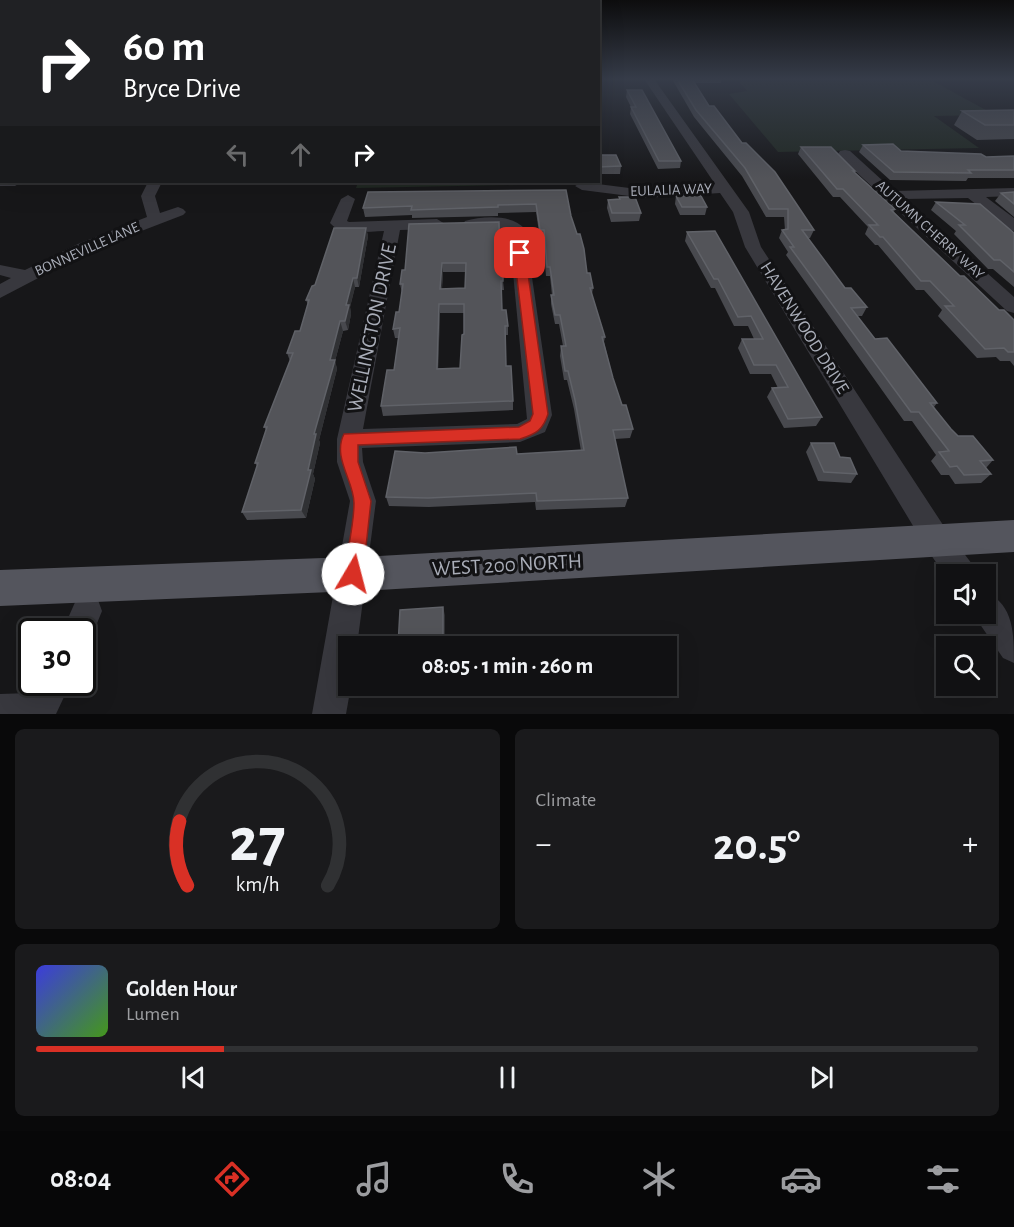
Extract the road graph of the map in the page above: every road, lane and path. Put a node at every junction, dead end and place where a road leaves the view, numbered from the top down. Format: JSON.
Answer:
{"nodes":[{"id":1,"x":672,"y":112,"type":"edge"},
{"id":2,"x":845,"y":154,"type":"dead end"},
{"id":3,"x":154,"y":183,"type":"edge"},
{"id":4,"x":582,"y":186,"type":"dead end"},
{"id":5,"x":725,"y":188,"type":"junction"},
{"id":6,"x":1014,"y":192,"type":"edge"},
{"id":7,"x":971,"y":193,"type":"junction"},
{"id":8,"x":892,"y":195,"type":"junction"},
{"id":9,"x":348,"y":199,"type":"dead end"},
{"id":10,"x":178,"y":212,"type":"dead end"},
{"id":11,"x":156,"y":219,"type":"junction"},
{"id":12,"x":393,"y":225,"type":"junction"},
{"id":13,"x":1014,"y":226,"type":"edge"},
{"id":14,"x":0,"y":270,"type":"edge"},
{"id":15,"x":27,"y":276,"type":"junction"},
{"id":16,"x":0,"y":292,"type":"edge"},
{"id":17,"x":1014,"y":307,"type":"edge"},
{"id":18,"x":350,"y":439,"type":"junction"},
{"id":19,"x":1014,"y":536,"type":"edge"},
{"id":20,"x":937,"y":540,"type":"junction"},
{"id":21,"x":955,"y":564,"type":"edge"},
{"id":22,"x":353,"y":574,"type":"junction"},
{"id":23,"x":0,"y":588,"type":"edge"},
{"id":24,"x":996,"y":621,"type":"edge"},
{"id":25,"x":1014,"y":646,"type":"edge"},
{"id":26,"x":47,"y":696,"type":"edge"},
{"id":27,"x":0,"y":711,"type":"edge"},
{"id":28,"x":329,"y":714,"type":"edge"}],
"edges":[{"from":1,"to":5,"type":"street","name":"HAVENWOOD DRIVE"},
{"from":2,"to":8,"type":"street","name":"AUTUMN CHERRY WAY"},
{"from":3,"to":11,"type":"street"},
{"from":4,"to":5,"type":"street","name":"EULALIA WAY"},
{"from":5,"to":20,"type":"street","name":"HAVENWOOD DRIVE"},
{"from":6,"to":7,"type":"street"},
{"from":7,"to":8,"type":"street"},
{"from":7,"to":13,"type":"street"},
{"from":8,"to":17,"type":"street","name":"AUTUMN CHERRY WAY"},
{"from":9,"to":12,"type":"street"},
{"from":10,"to":11,"type":"street","name":"BONNEVILLE LANE"},
{"from":11,"to":15,"type":"street","name":"BONNEVILLE LANE"},
{"from":12,"to":18,"type":"street","name":"WELLINGTON DRIVE"},
{"from":12,"to":18,"type":"street"},
{"from":14,"to":15,"type":"street"},
{"from":15,"to":16,"type":"street","name":"BONNEVILLE LANE"},
{"from":18,"to":22,"type":"street","name":"WELLINGTON DRIVE"},
{"from":19,"to":20,"type":"main road","name":"WEST 200 NORTH"},
{"from":20,"to":21,"type":"street","name":"HAVENWOOD DRIVE"},
{"from":20,"to":22,"type":"main road","name":"WEST 200 NORTH"},
{"from":22,"to":23,"type":"main road","name":"WEST 200 NORTH"},
{"from":22,"to":28,"type":"street","name":"WELLINGTON DRIVE"},
{"from":24,"to":25,"type":"street"},
{"from":26,"to":27,"type":"street"}]}
